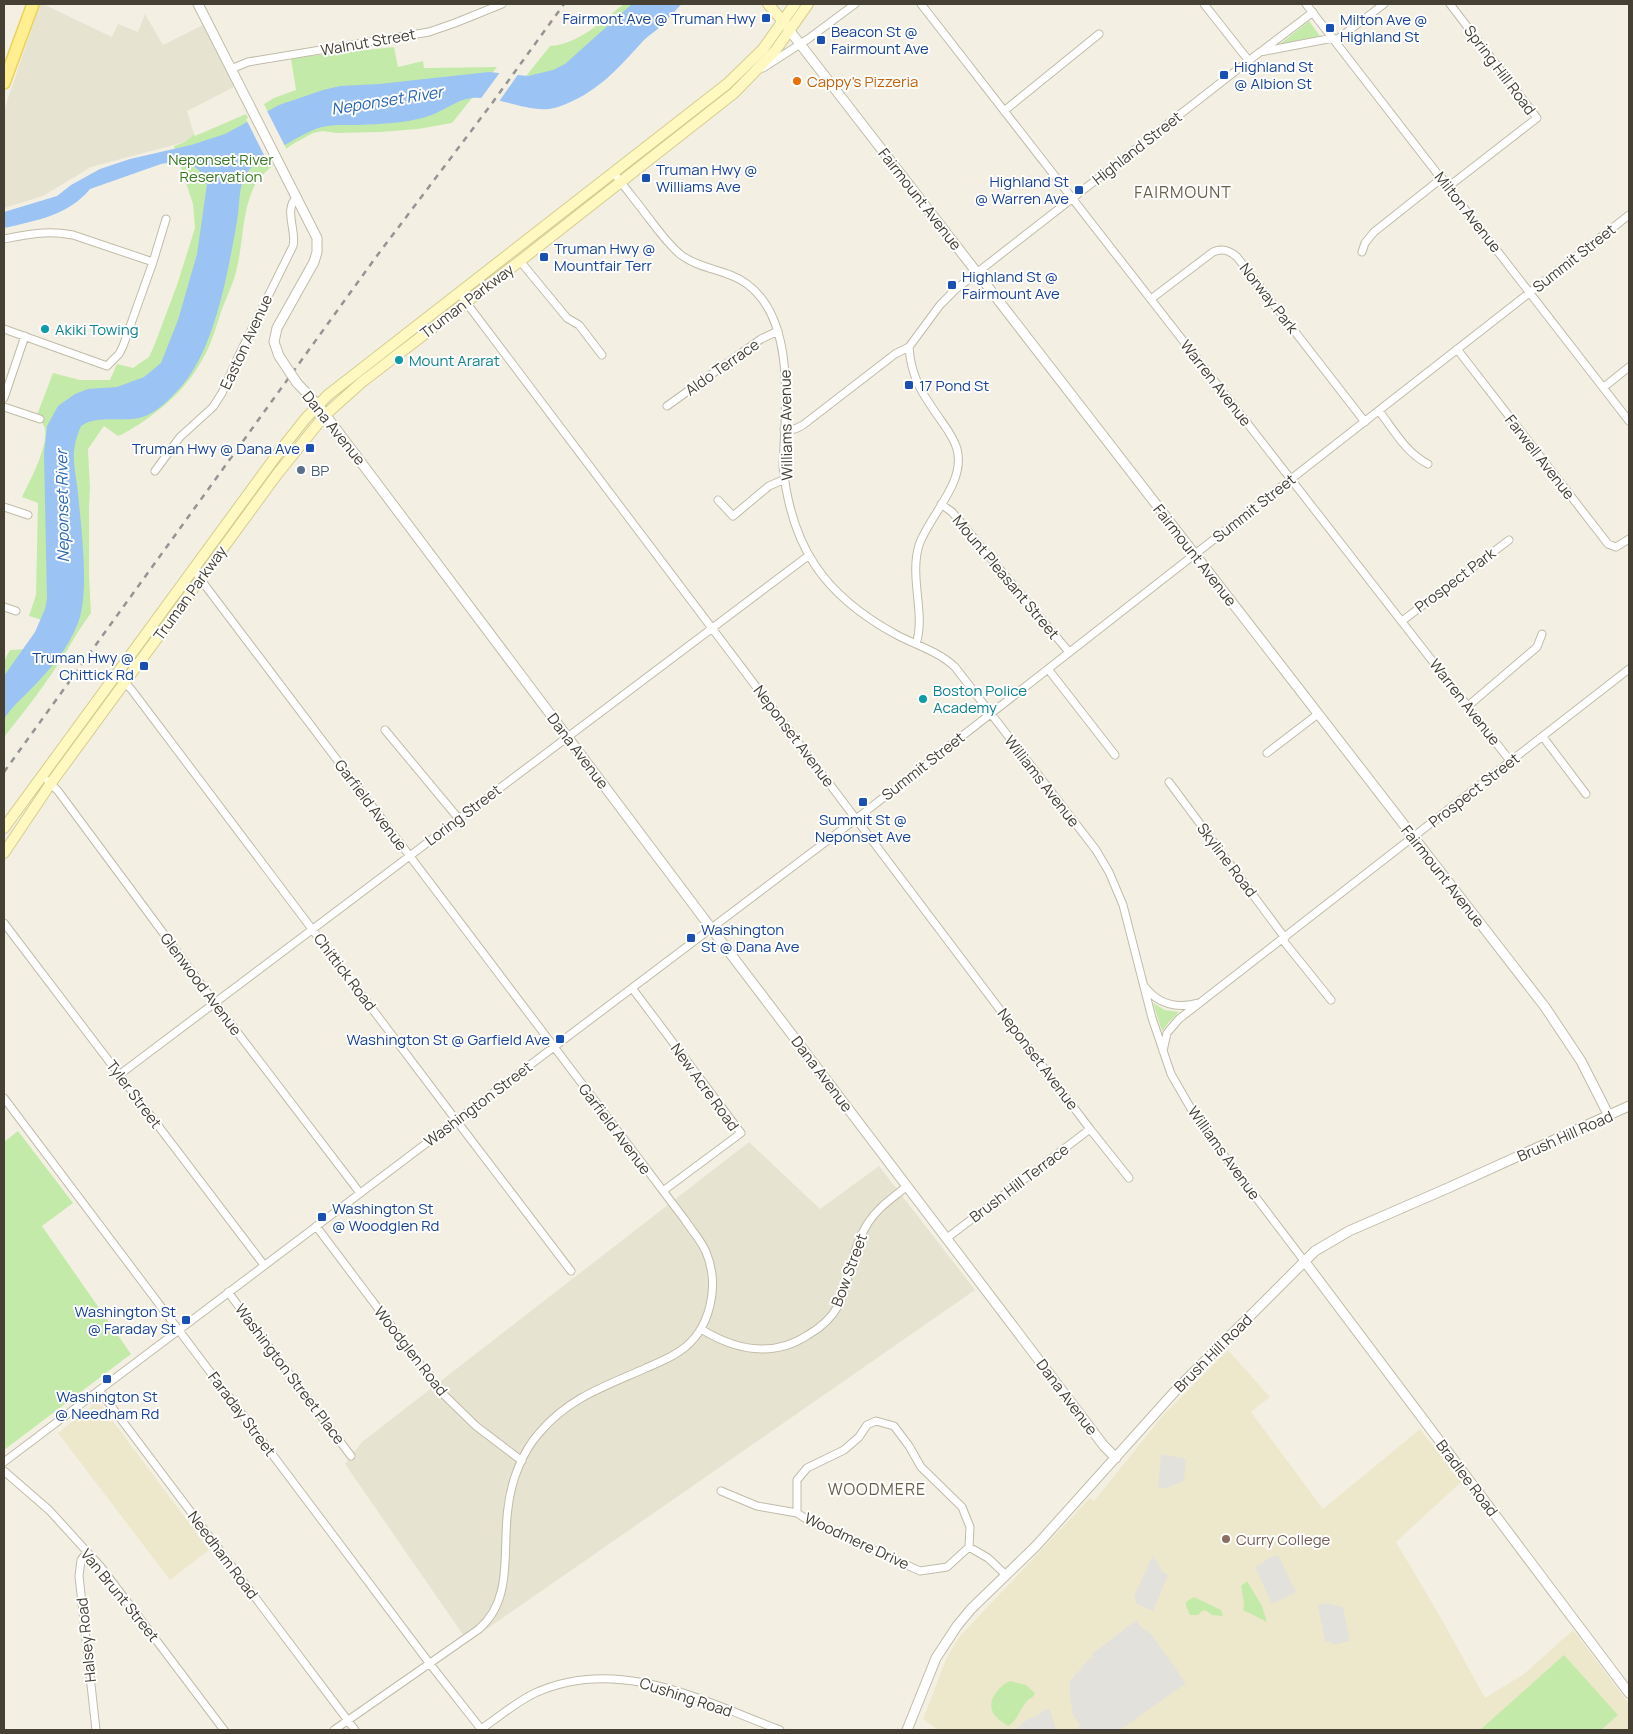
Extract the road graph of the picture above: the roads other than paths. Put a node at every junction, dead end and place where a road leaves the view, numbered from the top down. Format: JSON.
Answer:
{"nodes":[{"id":1,"x":198,"y":4,"type":"edge"},
{"id":2,"x":502,"y":4,"type":"edge"},
{"id":3,"x":768,"y":4,"type":"edge"},
{"id":4,"x":795,"y":4,"type":"edge"},
{"id":5,"x":808,"y":4,"type":"edge"},
{"id":6,"x":855,"y":4,"type":"edge"},
{"id":7,"x":921,"y":4,"type":"edge"},
{"id":8,"x":1204,"y":4,"type":"edge"},
{"id":9,"x":1306,"y":4,"type":"edge"},
{"id":10,"x":1384,"y":4,"type":"edge"},
{"id":11,"x":1450,"y":4,"type":"edge"},
{"id":12,"x":30,"y":5,"type":"edge"},
{"id":13,"x":1313,"y":12,"type":"junction"},
{"id":14,"x":783,"y":21,"type":"junction"},
{"id":15,"x":790,"y":31,"type":"junction"},
{"id":16,"x":1099,"y":34,"type":"dead end"},
{"id":17,"x":1334,"y":40,"type":"junction"},
{"id":18,"x":801,"y":44,"type":"junction"},
{"id":19,"x":1260,"y":52,"type":"junction"},
{"id":20,"x":1249,"y":61,"type":"junction"},
{"id":21,"x":231,"y":69,"type":"junction"},
{"id":22,"x":756,"y":72,"type":"junction"},
{"id":23,"x":4,"y":83,"type":"edge"},
{"id":24,"x":1004,"y":111,"type":"junction"},
{"id":25,"x":617,"y":177,"type":"junction"},
{"id":26,"x":1442,"y":178,"type":"junction"},
{"id":27,"x":1448,"y":187,"type":"junction"},
{"id":28,"x":297,"y":197,"type":"junction"},
{"id":29,"x":1072,"y":198,"type":"junction"},
{"id":30,"x":1629,"y":215,"type":"edge"},
{"id":31,"x":166,"y":219,"type":"dead end"},
{"id":32,"x":4,"y":239,"type":"edge"},
{"id":33,"x":1362,"y":252,"type":"dead end"},
{"id":34,"x":520,"y":261,"type":"junction"},
{"id":35,"x":153,"y":262,"type":"junction"},
{"id":36,"x":977,"y":272,"type":"junction"},
{"id":37,"x":1530,"y":292,"type":"junction"},
{"id":38,"x":459,"y":294,"type":"junction"},
{"id":39,"x":1151,"y":299,"type":"junction"},
{"id":40,"x":466,"y":302,"type":"junction"},
{"id":41,"x":4,"y":329,"type":"edge"},
{"id":42,"x":778,"y":332,"type":"junction"},
{"id":43,"x":25,"y":336,"type":"junction"},
{"id":44,"x":909,"y":347,"type":"junction"},
{"id":45,"x":1457,"y":349,"type":"junction"},
{"id":46,"x":602,"y":355,"type":"dead end"},
{"id":47,"x":1629,"y":367,"type":"edge"},
{"id":48,"x":1604,"y":387,"type":"junction"},
{"id":49,"x":4,"y":398,"type":"edge"},
{"id":50,"x":318,"y":405,"type":"junction"},
{"id":51,"x":667,"y":406,"type":"dead end"},
{"id":52,"x":4,"y":407,"type":"edge"},
{"id":53,"x":1378,"y":411,"type":"junction"},
{"id":54,"x":325,"y":415,"type":"junction"},
{"id":55,"x":40,"y":419,"type":"dead end"},
{"id":56,"x":1629,"y":420,"type":"edge"},
{"id":57,"x":1365,"y":422,"type":"junction"},
{"id":58,"x":784,"y":429,"type":"junction"},
{"id":59,"x":1428,"y":464,"type":"dead end"},
{"id":60,"x":155,"y":471,"type":"dead end"},
{"id":61,"x":785,"y":479,"type":"junction"},
{"id":62,"x":1291,"y":479,"type":"junction"},
{"id":63,"x":718,"y":500,"type":"dead end"},
{"id":64,"x":942,"y":504,"type":"junction"},
{"id":65,"x":4,"y":507,"type":"edge"},
{"id":66,"x":28,"y":515,"type":"dead end"},
{"id":67,"x":1629,"y":539,"type":"edge"},
{"id":68,"x":1508,"y":540,"type":"dead end"},
{"id":69,"x":1195,"y":554,"type":"junction"},
{"id":70,"x":808,"y":556,"type":"junction"},
{"id":71,"x":192,"y":571,"type":"junction"},
{"id":72,"x":200,"y":579,"type":"junction"},
{"id":73,"x":4,"y":607,"type":"edge"},
{"id":74,"x":16,"y":611,"type":"dead end"},
{"id":75,"x":1402,"y":621,"type":"junction"},
{"id":76,"x":712,"y":628,"type":"junction"},
{"id":77,"x":1542,"y":634,"type":"dead end"},
{"id":78,"x":916,"y":644,"type":"junction"},
{"id":79,"x":1069,"y":652,"type":"junction"},
{"id":80,"x":1048,"y":669,"type":"junction"},
{"id":81,"x":1629,"y":669,"type":"edge"},
{"id":82,"x":117,"y":675,"type":"junction"},
{"id":83,"x":126,"y":682,"type":"junction"},
{"id":84,"x":1468,"y":706,"type":"junction"},
{"id":85,"x":990,"y":714,"type":"junction"},
{"id":86,"x":1318,"y":714,"type":"junction"},
{"id":87,"x":385,"y":730,"type":"dead end"},
{"id":88,"x":568,"y":736,"type":"junction"},
{"id":89,"x":1543,"y":737,"type":"junction"},
{"id":90,"x":1267,"y":753,"type":"dead end"},
{"id":91,"x":1115,"y":755,"type":"dead end"},
{"id":92,"x":1511,"y":762,"type":"junction"},
{"id":93,"x":42,"y":776,"type":"junction"},
{"id":94,"x":1169,"y":782,"type":"dead end"},
{"id":95,"x":51,"y":783,"type":"junction"},
{"id":96,"x":1586,"y":794,"type":"dead end"},
{"id":97,"x":459,"y":819,"type":"junction"},
{"id":98,"x":856,"y":819,"type":"junction"},
{"id":99,"x":4,"y":828,"type":"edge"},
{"id":100,"x":1413,"y":838,"type":"junction"},
{"id":101,"x":4,"y":853,"type":"edge"},
{"id":102,"x":410,"y":856,"type":"junction"},
{"id":103,"x":4,"y":923,"type":"edge"},
{"id":104,"x":711,"y":928,"type":"junction"},
{"id":105,"x":312,"y":930,"type":"junction"},
{"id":106,"x":1283,"y":938,"type":"junction"},
{"id":107,"x":1142,"y":982,"type":"junction"},
{"id":108,"x":632,"y":988,"type":"junction"},
{"id":109,"x":1331,"y":1000,"type":"dead end"},
{"id":110,"x":215,"y":1003,"type":"junction"},
{"id":111,"x":1200,"y":1003,"type":"junction"},
{"id":112,"x":554,"y":1047,"type":"junction"},
{"id":113,"x":1163,"y":1053,"type":"junction"},
{"id":114,"x":119,"y":1075,"type":"junction"},
{"id":115,"x":4,"y":1098,"type":"edge"},
{"id":116,"x":1629,"y":1106,"type":"edge"},
{"id":117,"x":1608,"y":1116,"type":"junction"},
{"id":118,"x":456,"y":1120,"type":"junction"},
{"id":119,"x":1090,"y":1129,"type":"junction"},
{"id":120,"x":1130,"y":1178,"type":"dead end"},
{"id":121,"x":907,"y":1186,"type":"junction"},
{"id":122,"x":663,"y":1192,"type":"junction"},
{"id":123,"x":360,"y":1193,"type":"junction"},
{"id":124,"x":316,"y":1226,"type":"junction"},
{"id":125,"x":947,"y":1238,"type":"junction"},
{"id":126,"x":1305,"y":1262,"type":"junction"},
{"id":127,"x":264,"y":1265,"type":"junction"},
{"id":128,"x":572,"y":1271,"type":"dead end"},
{"id":129,"x":228,"y":1292,"type":"junction"},
{"id":130,"x":701,"y":1328,"type":"junction"},
{"id":131,"x":178,"y":1330,"type":"junction"},
{"id":132,"x":99,"y":1390,"type":"junction"},
{"id":133,"x":351,"y":1456,"type":"dead end"},
{"id":134,"x":1116,"y":1458,"type":"junction"},
{"id":135,"x":522,"y":1461,"type":"junction"},
{"id":136,"x":4,"y":1462,"type":"edge"},
{"id":137,"x":4,"y":1471,"type":"edge"},
{"id":138,"x":721,"y":1491,"type":"dead end"},
{"id":139,"x":797,"y":1513,"type":"junction"},
{"id":140,"x":969,"y":1547,"type":"junction"},
{"id":141,"x":86,"y":1552,"type":"junction"},
{"id":142,"x":1006,"y":1575,"type":"junction"},
{"id":143,"x":430,"y":1664,"type":"junction"},
{"id":144,"x":1629,"y":1694,"type":"edge"},
{"id":145,"x":348,"y":1721,"type":"junction"},
{"id":146,"x":481,"y":1729,"type":"edge"},
{"id":147,"x":96,"y":1730,"type":"edge"},
{"id":148,"x":224,"y":1730,"type":"edge"},
{"id":149,"x":334,"y":1730,"type":"edge"},
{"id":150,"x":355,"y":1730,"type":"edge"},
{"id":151,"x":780,"y":1730,"type":"edge"},
{"id":152,"x":907,"y":1730,"type":"edge"}],
"edges":[{"from":1,"to":21,"type":"street","name":"Dana Avenue"},
{"from":2,"to":21,"type":"street","name":"Walnut Street"},
{"from":3,"to":14,"type":"main road","name":"Fairmount Avenue"},
{"from":4,"to":14,"type":"main road","name":"Truman Parkway"},
{"from":5,"to":15,"type":"main road","name":"Truman Parkway"},
{"from":6,"to":18,"type":"street"},
{"from":7,"to":24,"type":"street","name":"Warren Avenue"},
{"from":8,"to":20,"type":"street"},
{"from":9,"to":13,"type":"street","name":"Milton Avenue"},
{"from":10,"to":17,"type":"street","name":"Highland Street"},
{"from":11,"to":27,"type":"street","name":"Spring Hill Road"},
{"from":12,"to":23,"type":"main road"},
{"from":13,"to":17,"type":"street","name":"Milton Avenue"},
{"from":13,"to":19,"type":"street","name":"Highland Street"},
{"from":14,"to":15,"type":"main road","name":"Fairmount Avenue"},
{"from":14,"to":25,"type":"main road","name":"Truman Parkway"},
{"from":15,"to":18,"type":"street","name":"Fairmount Avenue"},
{"from":15,"to":22,"type":"main road","name":"Truman Parkway"},
{"from":16,"to":24,"type":"street"},
{"from":17,"to":19,"type":"street","name":"Highland Street"},
{"from":17,"to":26,"type":"street","name":"Milton Avenue"},
{"from":18,"to":22,"type":"street"},
{"from":18,"to":36,"type":"street","name":"Fairmount Avenue"},
{"from":19,"to":20,"type":"street","name":"Highland Street"},
{"from":20,"to":29,"type":"street","name":"Highland Street"},
{"from":21,"to":28,"type":"street","name":"Dana Avenue"},
{"from":22,"to":25,"type":"main road","name":"Truman Parkway"},
{"from":24,"to":29,"type":"street","name":"Warren Avenue"},
{"from":25,"to":34,"type":"main road","name":"Truman Parkway"},
{"from":25,"to":38,"type":"main road","name":"Truman Parkway"},
{"from":25,"to":42,"type":"street","name":"Williams Avenue"},
{"from":26,"to":27,"type":"street","name":"Milton Avenue"},
{"from":26,"to":33,"type":"street"},
{"from":27,"to":37,"type":"street","name":"Milton Avenue"},
{"from":28,"to":50,"type":"street","name":"Dana Avenue","bridge":true},
{"from":28,"to":60,"type":"street","name":"Easton Avenue"},
{"from":29,"to":36,"type":"street","name":"Highland Street"},
{"from":29,"to":39,"type":"street","name":"Warren Avenue"},
{"from":30,"to":37,"type":"street","name":"Summit Street"},
{"from":31,"to":35,"type":"street"},
{"from":32,"to":35,"type":"street"},
{"from":34,"to":40,"type":"main road","name":"Truman Parkway"},
{"from":34,"to":46,"type":"street"},
{"from":35,"to":43,"type":"street"},
{"from":36,"to":44,"type":"street","name":"Highland Street"},
{"from":36,"to":69,"type":"street","name":"Fairmount Avenue"},
{"from":37,"to":45,"type":"street","name":"Summit Street"},
{"from":37,"to":48,"type":"street","name":"Milton Avenue"},
{"from":38,"to":40,"type":"street","name":"Neponset Avenue"},
{"from":38,"to":50,"type":"main road","name":"Truman Parkway"},
{"from":39,"to":57,"type":"street","name":"Norway Park"},
{"from":39,"to":62,"type":"street","name":"Warren Avenue"},
{"from":40,"to":54,"type":"main road","name":"Truman Parkway"},
{"from":40,"to":76,"type":"street","name":"Neponset Avenue"},
{"from":41,"to":43,"type":"street"},
{"from":42,"to":51,"type":"street","name":"Aldo Terrace"},
{"from":42,"to":58,"type":"street","name":"Williams Avenue"},
{"from":43,"to":49,"type":"street"},
{"from":44,"to":58,"type":"street","name":"Highland Street"},
{"from":44,"to":64,"type":"street"},
{"from":45,"to":53,"type":"street","name":"Summit Street"},
{"from":45,"to":67,"type":"street","name":"Farwell Avenue"},
{"from":47,"to":48,"type":"street"},
{"from":48,"to":56,"type":"street","name":"Milton Avenue"},
{"from":50,"to":54,"type":"street","name":"Dana Avenue"},
{"from":50,"to":71,"type":"main road","name":"Truman Parkway"},
{"from":52,"to":55,"type":"street"},
{"from":53,"to":57,"type":"street","name":"Summit Street"},
{"from":53,"to":59,"type":"street"},
{"from":54,"to":72,"type":"main road","name":"Truman Parkway"},
{"from":54,"to":88,"type":"street","name":"Dana Avenue"},
{"from":57,"to":62,"type":"street","name":"Summit Street"},
{"from":58,"to":61,"type":"street","name":"Williams Avenue"},
{"from":61,"to":63,"type":"street"},
{"from":61,"to":70,"type":"street","name":"Williams Avenue"},
{"from":62,"to":69,"type":"street","name":"Summit Street"},
{"from":62,"to":75,"type":"street","name":"Warren Avenue"},
{"from":64,"to":78,"type":"street"},
{"from":64,"to":79,"type":"street","name":"Mount Pleasant Street"},
{"from":65,"to":66,"type":"street"},
{"from":68,"to":75,"type":"street","name":"Prospect Park"},
{"from":69,"to":79,"type":"street","name":"Summit Street"},
{"from":69,"to":86,"type":"street","name":"Fairmount Avenue"},
{"from":70,"to":76,"type":"street","name":"Loring Street"},
{"from":70,"to":78,"type":"street","name":"Williams Avenue"},
{"from":71,"to":72,"type":"street","name":"Garfield Avenue"},
{"from":71,"to":82,"type":"main road","name":"Truman Parkway"},
{"from":72,"to":83,"type":"main road","name":"Truman Parkway"},
{"from":72,"to":102,"type":"street","name":"Garfield Avenue"},
{"from":73,"to":74,"type":"street"},
{"from":75,"to":84,"type":"street","name":"Warren Avenue"},
{"from":76,"to":88,"type":"street","name":"Loring Street"},
{"from":76,"to":98,"type":"street","name":"Neponset Avenue"},
{"from":77,"to":84,"type":"street"},
{"from":78,"to":85,"type":"street","name":"Williams Avenue"},
{"from":79,"to":80,"type":"street","name":"Summit Street"},
{"from":80,"to":85,"type":"street","name":"Summit Street"},
{"from":80,"to":91,"type":"street"},
{"from":81,"to":89,"type":"street","name":"Prospect Street"},
{"from":82,"to":83,"type":"street","name":"Chittick Road"},
{"from":82,"to":93,"type":"main road","name":"Truman Parkway"},
{"from":83,"to":95,"type":"main road","name":"Truman Parkway"},
{"from":83,"to":105,"type":"street","name":"Chittick Road"},
{"from":84,"to":92,"type":"street","name":"Warren Avenue"},
{"from":85,"to":98,"type":"street","name":"Summit Street"},
{"from":85,"to":107,"type":"street","name":"Williams Avenue"},
{"from":86,"to":90,"type":"street"},
{"from":86,"to":100,"type":"street","name":"Fairmount Avenue"},
{"from":87,"to":97,"type":"street"},
{"from":88,"to":97,"type":"street","name":"Loring Street"},
{"from":88,"to":104,"type":"street","name":"Dana Avenue"},
{"from":89,"to":92,"type":"street","name":"Prospect Street"},
{"from":89,"to":96,"type":"street"},
{"from":92,"to":100,"type":"street","name":"Prospect Street"},
{"from":93,"to":95,"type":"street","name":"Glenwood Avenue"},
{"from":93,"to":99,"type":"main road","name":"Truman Parkway"},
{"from":94,"to":106,"type":"street","name":"Skyline Road"},
{"from":95,"to":101,"type":"main road","name":"Truman Parkway"},
{"from":95,"to":110,"type":"street","name":"Glenwood Avenue"},
{"from":97,"to":102,"type":"street","name":"Loring Street"},
{"from":98,"to":104,"type":"street","name":"Washington Street"},
{"from":98,"to":119,"type":"street","name":"Neponset Avenue"},
{"from":100,"to":106,"type":"street","name":"Prospect Street"},
{"from":100,"to":117,"type":"street","name":"Fairmount Avenue"},
{"from":102,"to":105,"type":"street","name":"Loring Street"},
{"from":102,"to":112,"type":"street","name":"Garfield Avenue"},
{"from":103,"to":114,"type":"street","name":"Tyler Street"},
{"from":104,"to":108,"type":"street","name":"Washington Street"},
{"from":104,"to":121,"type":"street","name":"Dana Avenue"},
{"from":105,"to":110,"type":"street","name":"Loring Street"},
{"from":105,"to":118,"type":"street","name":"Chittick Road"},
{"from":106,"to":109,"type":"street","name":"Skyline Road"},
{"from":106,"to":111,"type":"street","name":"Prospect Street"},
{"from":107,"to":111,"type":"street"},
{"from":107,"to":113,"type":"street","name":"Williams Avenue"},
{"from":108,"to":112,"type":"street","name":"Washington Street"},
{"from":108,"to":122,"type":"street","name":"New Acre Road"},
{"from":110,"to":114,"type":"street","name":"Loring Street"},
{"from":110,"to":123,"type":"street","name":"Glenwood Avenue"},
{"from":111,"to":113,"type":"street","name":"Prospect Street"},
{"from":112,"to":118,"type":"street","name":"Washington Street"},
{"from":112,"to":122,"type":"street","name":"Garfield Avenue"},
{"from":113,"to":126,"type":"street","name":"Williams Avenue"},
{"from":114,"to":127,"type":"street","name":"Tyler Street"},
{"from":115,"to":131,"type":"street","name":"Faraday Street"},
{"from":116,"to":117,"type":"street","name":"Brush Hill Road"},
{"from":117,"to":126,"type":"street","name":"Brush Hill Road"},
{"from":118,"to":123,"type":"street","name":"Washington Street"},
{"from":118,"to":128,"type":"street","name":"Chittick Road"},
{"from":119,"to":120,"type":"street","name":"Neponset Avenue"},
{"from":119,"to":125,"type":"street","name":"Brush Hill Terrace"},
{"from":121,"to":125,"type":"street","name":"Dana Avenue"},
{"from":121,"to":130,"type":"street","name":"Bow Street"},
{"from":122,"to":130,"type":"street","name":"Garfield Avenue"},
{"from":123,"to":124,"type":"street","name":"Washington Street"},
{"from":124,"to":127,"type":"street","name":"Washington Street"},
{"from":124,"to":135,"type":"street","name":"Woodglen Road"},
{"from":125,"to":134,"type":"street","name":"Dana Avenue"},
{"from":126,"to":134,"type":"street","name":"Brush Hill Road"},
{"from":126,"to":144,"type":"street","name":"Bradlee Road"},
{"from":127,"to":129,"type":"street","name":"Washington Street"},
{"from":129,"to":131,"type":"street","name":"Washington Street"},
{"from":129,"to":133,"type":"street","name":"Washington Street Place"},
{"from":130,"to":135,"type":"street","name":"Garfield Avenue"},
{"from":131,"to":132,"type":"street","name":"Washington Street"},
{"from":131,"to":143,"type":"street","name":"Faraday Street"},
{"from":132,"to":136,"type":"street","name":"Washington Street"},
{"from":132,"to":145,"type":"street","name":"Needham Road"},
{"from":134,"to":142,"type":"street","name":"Brush Hill Road"},
{"from":135,"to":143,"type":"street","name":"Garfield Avenue"},
{"from":137,"to":141,"type":"street","name":"Van Brunt Street"},
{"from":138,"to":139,"type":"street"},
{"from":139,"to":140,"type":"street","name":"Woodmere Drive"},
{"from":139,"to":140,"type":"street","name":"Woodmere Drive"},
{"from":140,"to":142,"type":"street"},
{"from":141,"to":147,"type":"street","name":"Halsey Road"},
{"from":141,"to":148,"type":"street","name":"Van Brunt Street"},
{"from":142,"to":152,"type":"street","name":"Brush Hill Road"},
{"from":143,"to":145,"type":"street","name":"Garfield Avenue"},
{"from":143,"to":146,"type":"street","name":"Faraday Street"},
{"from":145,"to":149,"type":"street","name":"Garfield Avenue"},
{"from":145,"to":150,"type":"street","name":"Needham Road"},
{"from":146,"to":151,"type":"street","name":"Cushing Road"}]}
